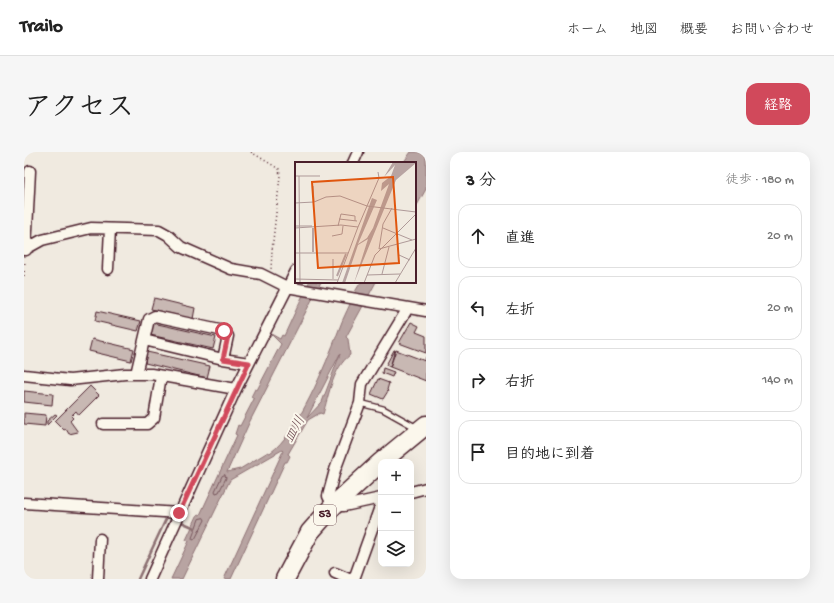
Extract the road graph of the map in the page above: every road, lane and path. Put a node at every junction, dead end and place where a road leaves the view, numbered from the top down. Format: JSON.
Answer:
{"nodes":[{"id":1,"x":251,"y":152,"type":"edge"},
{"id":2,"x":358,"y":152,"type":"edge"},
{"id":3,"x":353,"y":162,"type":"edge"},
{"id":4,"x":30,"y":171,"type":"dead end"},
{"id":5,"x":110,"y":229,"type":"junction"},
{"id":6,"x":25,"y":250,"type":"edge"},
{"id":7,"x":108,"y":269,"type":"dead end"},
{"id":8,"x":295,"y":274,"type":"edge"},
{"id":9,"x":24,"y":276,"type":"edge"},
{"id":10,"x":271,"y":280,"type":"junction"},
{"id":11,"x":291,"y":287,"type":"junction"},
{"id":12,"x":408,"y":308,"type":"junction"},
{"id":13,"x":426,"y":311,"type":"edge"},
{"id":14,"x":144,"y":340,"type":"junction"},
{"id":15,"x":223,"y":359,"type":"junction"},
{"id":16,"x":249,"y":363,"type":"junction"},
{"id":17,"x":136,"y":374,"type":"junction"},
{"id":18,"x":24,"y":375,"type":"edge"},
{"id":19,"x":161,"y":376,"type":"junction"},
{"id":20,"x":236,"y":389,"type":"junction"},
{"id":21,"x":360,"y":403,"type":"junction"},
{"id":22,"x":103,"y":424,"type":"dead end"},
{"id":23,"x":424,"y":430,"type":"edge"},
{"id":24,"x":385,"y":459,"type":"edge"},
{"id":25,"x":378,"y":465,"type":"edge"},
{"id":26,"x":426,"y":488,"type":"edge"},
{"id":27,"x":414,"y":491,"type":"edge"},
{"id":28,"x":378,"y":499,"type":"edge"},
{"id":29,"x":24,"y":503,"type":"edge"},
{"id":30,"x":333,"y":506,"type":"junction"},
{"id":31,"x":378,"y":512,"type":"edge"},
{"id":32,"x":179,"y":513,"type":"junction"},
{"id":33,"x":100,"y":539,"type":"dead end"},
{"id":34,"x":335,"y":573,"type":"dead end"},
{"id":35,"x":98,"y":579,"type":"edge"},
{"id":36,"x":150,"y":579,"type":"edge"},
{"id":37,"x":285,"y":579,"type":"edge"},
{"id":38,"x":349,"y":579,"type":"edge"},
{"id":39,"x":354,"y":579,"type":"edge"}],
"edges":[{"from":1,"to":10,"type":"path"},
{"from":2,"to":3,"type":"street"},
{"from":4,"to":6,"type":"street"},
{"from":5,"to":6,"type":"street"},
{"from":5,"to":7,"type":"street"},
{"from":5,"to":10,"type":"street"},
{"from":6,"to":9,"type":"path"},
{"from":8,"to":11,"type":"street"},
{"from":10,"to":11,"type":"street"},
{"from":11,"to":12,"type":"street"},
{"from":11,"to":16,"type":"street"},
{"from":12,"to":13,"type":"street"},
{"from":12,"to":21,"type":"street"},
{"from":14,"to":15,"type":"street"},
{"from":14,"to":15,"type":"street"},
{"from":14,"to":17,"type":"street"},
{"from":15,"to":16,"type":"street"},
{"from":16,"to":20,"type":"street"},
{"from":17,"to":18,"type":"street"},
{"from":17,"to":19,"type":"street"},
{"from":19,"to":20,"type":"street"},
{"from":19,"to":22,"type":"street"},
{"from":20,"to":32,"type":"street"},
{"from":21,"to":23,"type":"lane"},
{"from":21,"to":30,"type":"street"},
{"from":23,"to":24,"type":"highway","number":"53"},
{"from":25,"to":30,"type":"highway","number":"53"},
{"from":26,"to":27,"type":"street"},
{"from":28,"to":30,"type":"street"},
{"from":29,"to":32,"type":"street"},
{"from":30,"to":37,"type":"highway","number":"53"},
{"from":31,"to":39,"type":"street"},
{"from":32,"to":36,"type":"street"},
{"from":33,"to":35,"type":"street"},
{"from":34,"to":38,"type":"street"}]}
